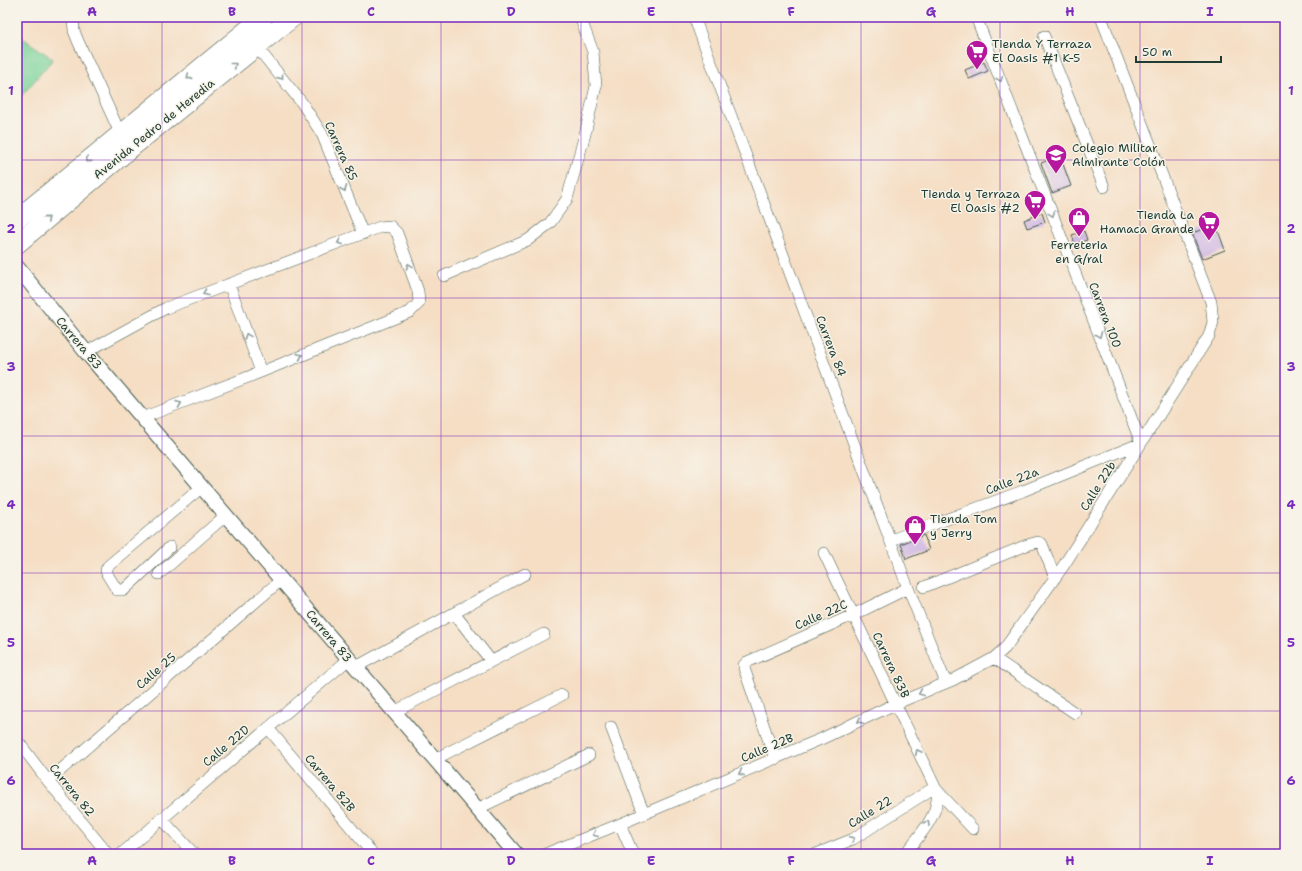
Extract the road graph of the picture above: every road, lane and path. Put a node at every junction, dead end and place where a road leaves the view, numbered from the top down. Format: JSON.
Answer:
{"nodes":[{"id":1,"x":73,"y":17,"type":"edge"},
{"id":2,"x":262,"y":17,"type":"edge"},
{"id":3,"x":293,"y":17,"type":"edge"},
{"id":4,"x":580,"y":17,"type":"edge"},
{"id":5,"x":694,"y":17,"type":"edge"},
{"id":6,"x":976,"y":17,"type":"edge"},
{"id":7,"x":1101,"y":17,"type":"edge"},
{"id":8,"x":1044,"y":36,"type":"dead end"},
{"id":9,"x":256,"y":46,"type":"junction"},
{"id":10,"x":120,"y":133,"type":"junction"},
{"id":11,"x":1104,"y":187,"type":"dead end"},
{"id":12,"x":17,"y":219,"type":"edge"},
{"id":13,"x":362,"y":234,"type":"junction"},
{"id":14,"x":17,"y":244,"type":"edge"},
{"id":15,"x":17,"y":267,"type":"edge"},
{"id":16,"x":444,"y":276,"type":"dead end"},
{"id":17,"x":229,"y":284,"type":"junction"},
{"id":18,"x":86,"y":352,"type":"junction"},
{"id":19,"x":261,"y":372,"type":"junction"},
{"id":20,"x":142,"y":418,"type":"junction"},
{"id":21,"x":1141,"y":443,"type":"junction"},
{"id":22,"x":202,"y":487,"type":"junction"},
{"id":23,"x":226,"y":515,"type":"junction"},
{"id":24,"x":891,"y":540,"type":"junction"},
{"id":25,"x":170,"y":547,"type":"dead end"},
{"id":26,"x":824,"y":553,"type":"dead end"},
{"id":27,"x":159,"y":574,"type":"dead end"},
{"id":28,"x":525,"y":574,"type":"dead end"},
{"id":29,"x":1055,"y":578,"type":"junction"},
{"id":30,"x":281,"y":580,"type":"junction"},
{"id":31,"x":924,"y":587,"type":"dead end"},
{"id":32,"x":908,"y":588,"type":"junction"},
{"id":33,"x":454,"y":613,"type":"junction"},
{"id":34,"x":853,"y":616,"type":"junction"},
{"id":35,"x":544,"y":634,"type":"dead end"},
{"id":36,"x":994,"y":658,"type":"junction"},
{"id":37,"x":491,"y":661,"type":"junction"},
{"id":38,"x":353,"y":663,"type":"junction"},
{"id":39,"x":946,"y":683,"type":"junction"},
{"id":40,"x":562,"y":695,"type":"dead end"},
{"id":41,"x":895,"y":704,"type":"junction"},
{"id":42,"x":394,"y":712,"type":"junction"},
{"id":43,"x":1075,"y":713,"type":"dead end"},
{"id":44,"x":611,"y":727,"type":"dead end"},
{"id":45,"x":268,"y":728,"type":"junction"},
{"id":46,"x":17,"y":740,"type":"edge"},
{"id":47,"x":588,"y":755,"type":"dead end"},
{"id":48,"x":435,"y":759,"type":"junction"},
{"id":49,"x":775,"y":759,"type":"junction"},
{"id":50,"x":48,"y":781,"type":"junction"},
{"id":51,"x":935,"y":787,"type":"junction"},
{"id":52,"x":477,"y":809,"type":"junction"},
{"id":53,"x":644,"y":814,"type":"junction"},
{"id":54,"x":161,"y":818,"type":"junction"},
{"id":55,"x":620,"y":824,"type":"junction"},
{"id":56,"x":972,"y":829,"type":"dead end"},
{"id":57,"x":108,"y":854,"type":"edge"},
{"id":58,"x":120,"y":854,"type":"edge"},
{"id":59,"x":194,"y":854,"type":"edge"},
{"id":60,"x":372,"y":854,"type":"edge"},
{"id":61,"x":516,"y":854,"type":"edge"},
{"id":62,"x":545,"y":854,"type":"edge"},
{"id":63,"x":632,"y":854,"type":"edge"},
{"id":64,"x":816,"y":854,"type":"edge"},
{"id":65,"x":905,"y":854,"type":"edge"}],
"edges":[{"from":1,"to":10,"type":"street"},
{"from":2,"to":10,"type":"highway","name":"Avenida Pedro de Heredia","one_way":true},
{"from":3,"to":9,"type":"highway","name":"Avenida Pedro de Heredia"},
{"from":4,"to":16,"type":"street"},
{"from":5,"to":24,"type":"street","name":"Carrera 84"},
{"from":6,"to":21,"type":"street","name":"Carrera 100","one_way":true},
{"from":7,"to":21,"type":"street","name":"Calle 22b"},
{"from":8,"to":11,"type":"street"},
{"from":9,"to":13,"type":"street","name":"Carrera 85","one_way":true},
{"from":14,"to":9,"type":"highway","name":"Avenida Pedro de Heredia","one_way":true},
{"from":10,"to":12,"type":"highway","name":"Avenida Pedro de Heredia","one_way":true},
{"from":13,"to":17,"type":"street","one_way":true},
{"from":19,"to":13,"type":"street","one_way":true},
{"from":15,"to":18,"type":"street","name":"Carrera 83"},
{"from":17,"to":18,"type":"street","one_way":true},
{"from":19,"to":17,"type":"street","one_way":true},
{"from":18,"to":20,"type":"street","name":"Carrera 83"},
{"from":20,"to":19,"type":"street","one_way":true},
{"from":20,"to":22,"type":"street","name":"Carrera 83"},
{"from":21,"to":24,"type":"street","name":"Calle 22a"},
{"from":21,"to":29,"type":"street","name":"Calle 22b"},
{"from":22,"to":23,"type":"street","name":"Carrera 83"},
{"from":22,"to":25,"type":"street"},
{"from":23,"to":27,"type":"street"},
{"from":23,"to":30,"type":"street","name":"Carrera 83"},
{"from":24,"to":32,"type":"street","name":"Carrera 84"},
{"from":26,"to":34,"type":"street","name":"Carrera 83B"},
{"from":28,"to":33,"type":"street","name":"Calle 22D"},
{"from":29,"to":31,"type":"street"},
{"from":29,"to":36,"type":"street","name":"Calle 22b"},
{"from":30,"to":38,"type":"street","name":"Carrera 83"},
{"from":30,"to":50,"type":"street","name":"Calle 25"},
{"from":32,"to":34,"type":"street","name":"Calle 22C"},
{"from":32,"to":39,"type":"street","name":"Carrera 84"},
{"from":33,"to":37,"type":"street"},
{"from":33,"to":38,"type":"street","name":"Calle 22D"},
{"from":34,"to":41,"type":"street","name":"Carrera 83B"},
{"from":34,"to":49,"type":"street","name":"Calle 22C"},
{"from":35,"to":37,"type":"street"},
{"from":36,"to":39,"type":"street","name":"Calle 22B"},
{"from":36,"to":43,"type":"street"},
{"from":37,"to":42,"type":"street"},
{"from":38,"to":42,"type":"street","name":"Carrera 83"},
{"from":38,"to":45,"type":"street","name":"Calle 22D"},
{"from":39,"to":41,"type":"street","name":"Calle 22B","one_way":true},
{"from":40,"to":48,"type":"street"},
{"from":41,"to":49,"type":"street","name":"Calle 22B","one_way":true},
{"from":51,"to":41,"type":"street","name":"Carrera 83B","one_way":true},
{"from":42,"to":48,"type":"street","name":"Carrera 83"},
{"from":44,"to":53,"type":"street"},
{"from":45,"to":54,"type":"street","name":"Calle 22D"},
{"from":45,"to":60,"type":"street","name":"Carrera 82B"},
{"from":46,"to":50,"type":"street","name":"Carrera 82"},
{"from":47,"to":52,"type":"street"},
{"from":48,"to":52,"type":"street","name":"Carrera 83"},
{"from":49,"to":53,"type":"street","name":"Calle 22B","one_way":true},
{"from":50,"to":57,"type":"street","name":"Carrera 82"},
{"from":51,"to":56,"type":"street"},
{"from":64,"to":51,"type":"street","name":"Calle 22","one_way":true},
{"from":65,"to":51,"type":"street","one_way":true},
{"from":52,"to":61,"type":"street","name":"Carrera 83"},
{"from":53,"to":55,"type":"street","name":"Calle 22B"},
{"from":54,"to":58,"type":"street","name":"Calle 22D"},
{"from":54,"to":59,"type":"street"},
{"from":55,"to":62,"type":"street","name":"Calle 22B","one_way":true},
{"from":55,"to":63,"type":"street"}]}
